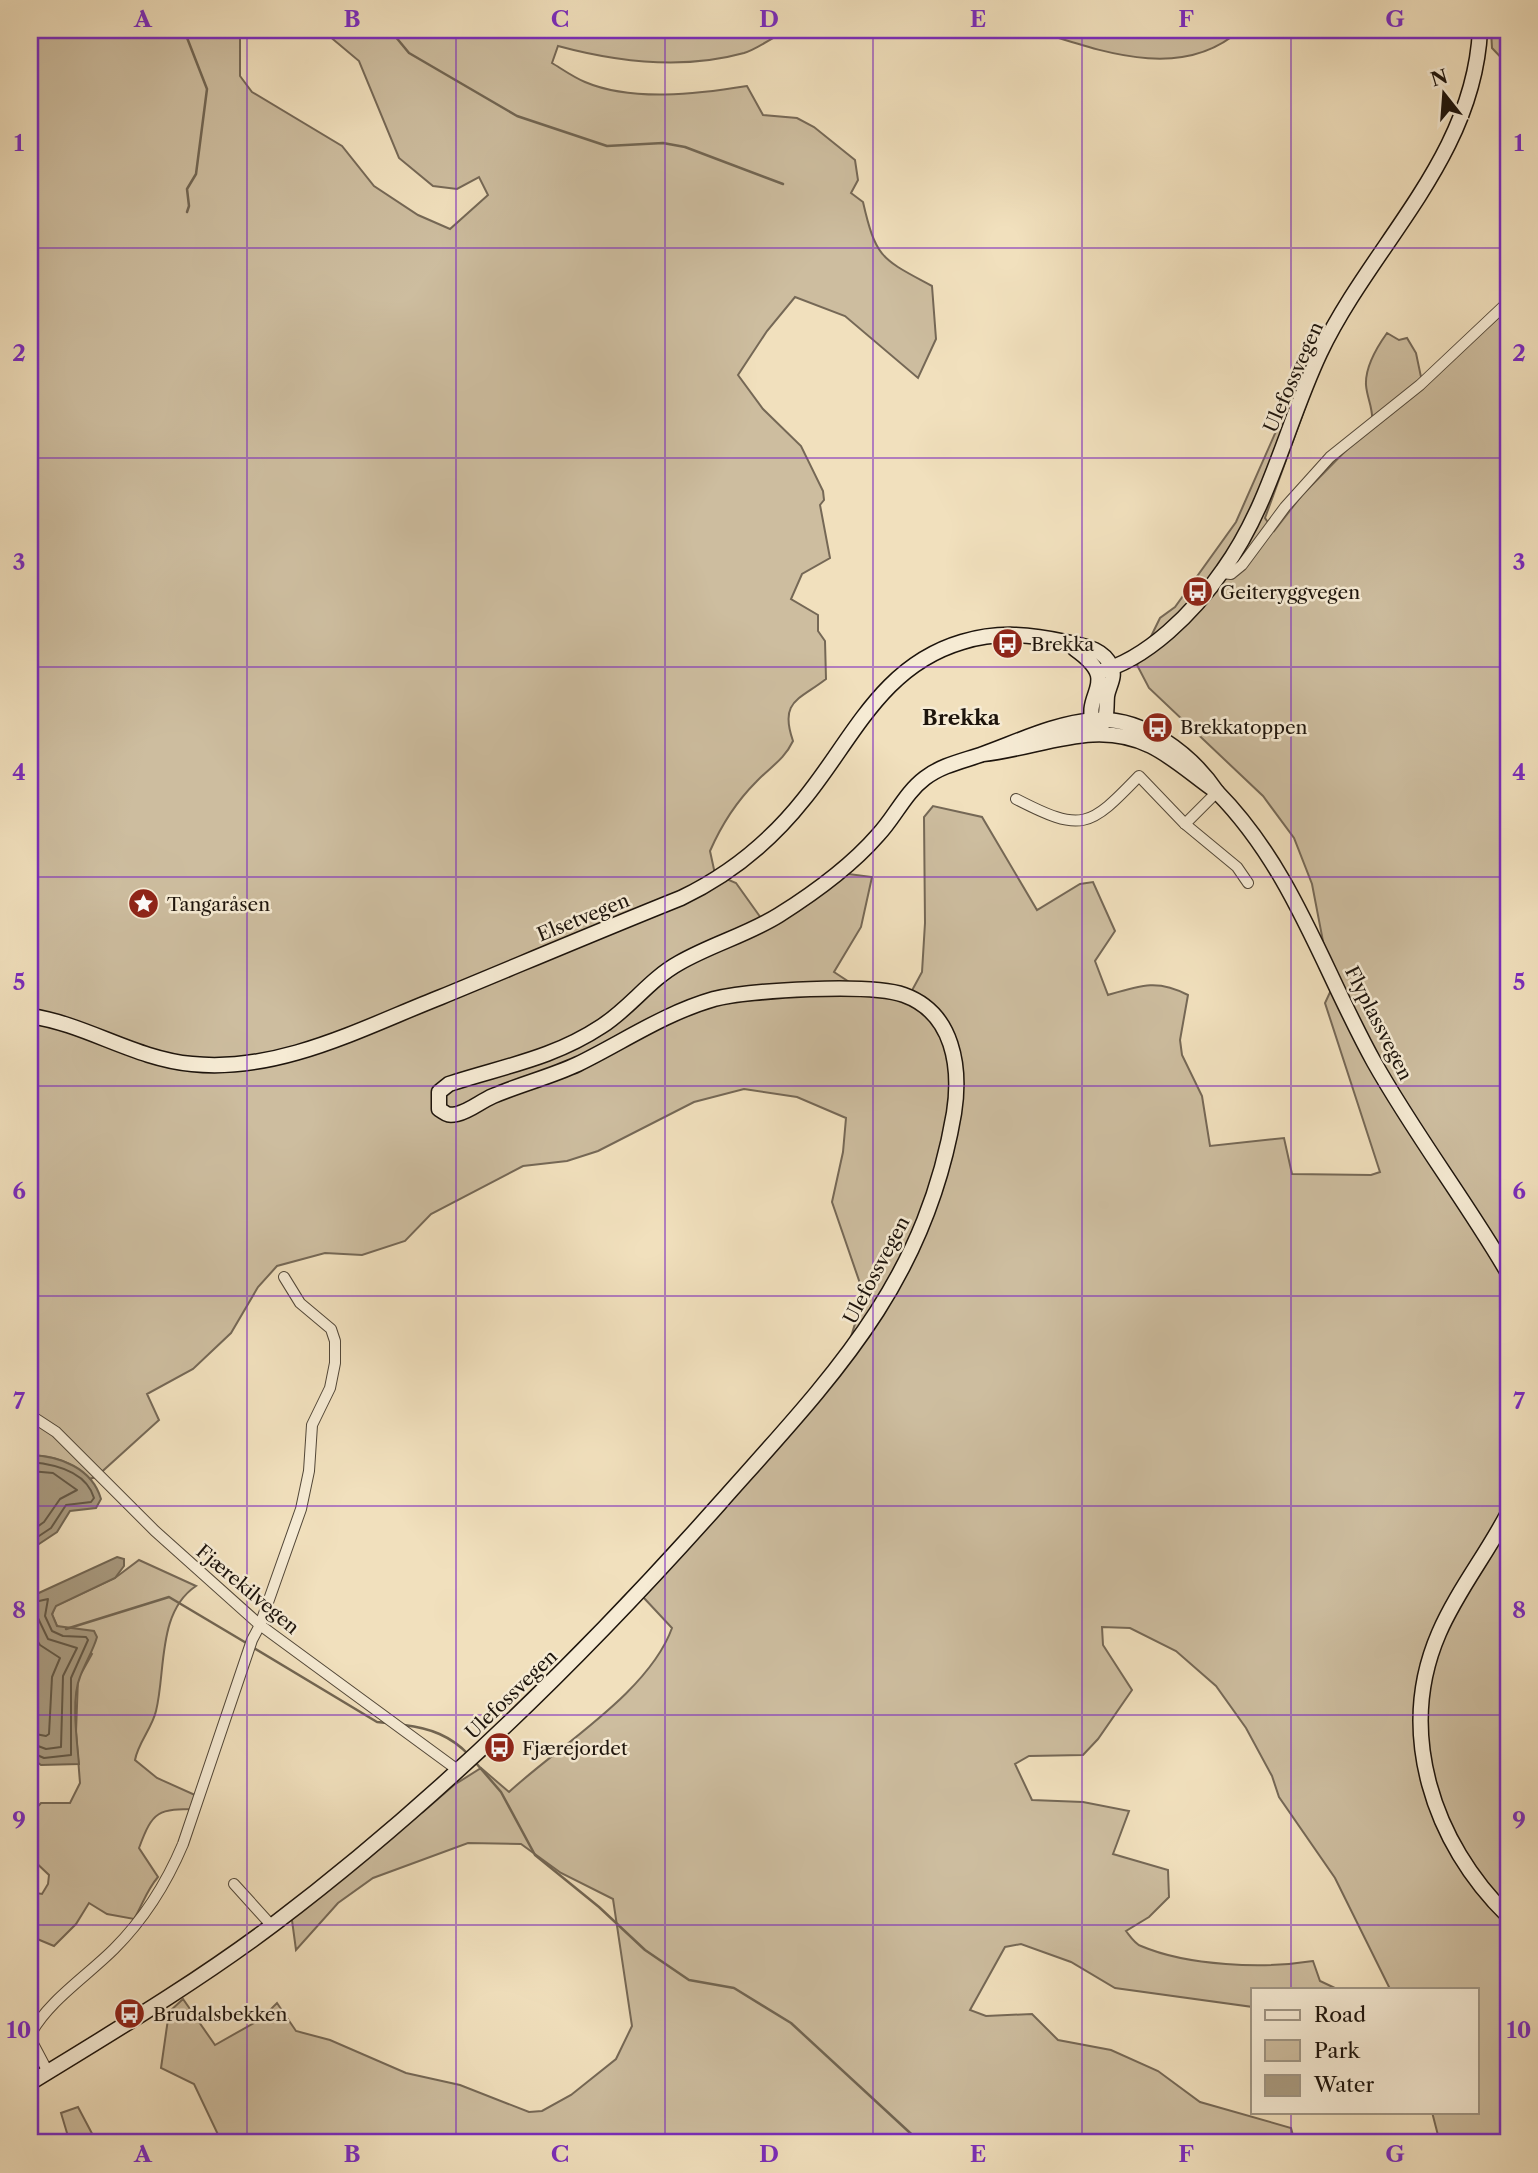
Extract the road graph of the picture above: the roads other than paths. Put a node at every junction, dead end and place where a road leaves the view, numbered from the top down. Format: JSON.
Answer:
{"nodes":[{"id":1,"x":1480,"y":30,"type":"edge"},
{"id":2,"x":1508,"y":302,"type":"edge"},
{"id":3,"x":1222,"y":573,"type":"junction"},
{"id":4,"x":1105,"y":670,"type":"junction"},
{"id":5,"x":1098,"y":724,"type":"junction"},
{"id":6,"x":1217,"y":792,"type":"junction"},
{"id":7,"x":1016,"y":799,"type":"dead end"},
{"id":8,"x":1185,"y":824,"type":"junction"},
{"id":9,"x":1248,"y":883,"type":"dead end"},
{"id":10,"x":30,"y":1016,"type":"edge"},
{"id":11,"x":1508,"y":1273,"type":"edge"},
{"id":12,"x":284,"y":1277,"type":"dead end"},
{"id":13,"x":30,"y":1415,"type":"edge"},
{"id":14,"x":1508,"y":1513,"type":"edge"},
{"id":15,"x":260,"y":1625,"type":"junction"},
{"id":16,"x":459,"y":1771,"type":"junction"},
{"id":17,"x":234,"y":1884,"type":"dead end"},
{"id":18,"x":1508,"y":1916,"type":"edge"},
{"id":19,"x":272,"y":1926,"type":"junction"},
{"id":20,"x":30,"y":2036,"type":"edge"},
{"id":21,"x":48,"y":2072,"type":"junction"},
{"id":22,"x":30,"y":2082,"type":"edge"}],
"edges":[{"from":1,"to":3,"type":"street","name":"Ulefossvegen"},
{"from":2,"to":3,"type":"street"},
{"from":3,"to":4,"type":"street","name":"Ulefossvegen"},
{"from":4,"to":5,"type":"street"},
{"from":4,"to":10,"type":"street","name":"Elsetvegen"},
{"from":5,"to":6,"type":"street","name":"Flyplassvegen"},
{"from":5,"to":16,"type":"street","name":"Ulefossvegen"},
{"from":6,"to":8,"type":"street"},
{"from":6,"to":11,"type":"street","name":"Flyplassvegen"},
{"from":7,"to":8,"type":"street"},
{"from":8,"to":9,"type":"street"},
{"from":12,"to":15,"type":"street"},
{"from":13,"to":15,"type":"street","name":"Fjærekilvegen"},
{"from":14,"to":18,"type":"street"},
{"from":15,"to":16,"type":"street","name":"Fjærekilvegen"},
{"from":15,"to":20,"type":"street"},
{"from":16,"to":19,"type":"street","name":"Ulefossvegen"},
{"from":17,"to":19,"type":"street"},
{"from":19,"to":21,"type":"street","name":"Ulefossvegen"},
{"from":20,"to":21,"type":"street"},
{"from":21,"to":22,"type":"street","name":"Ulefossvegen"}]}
